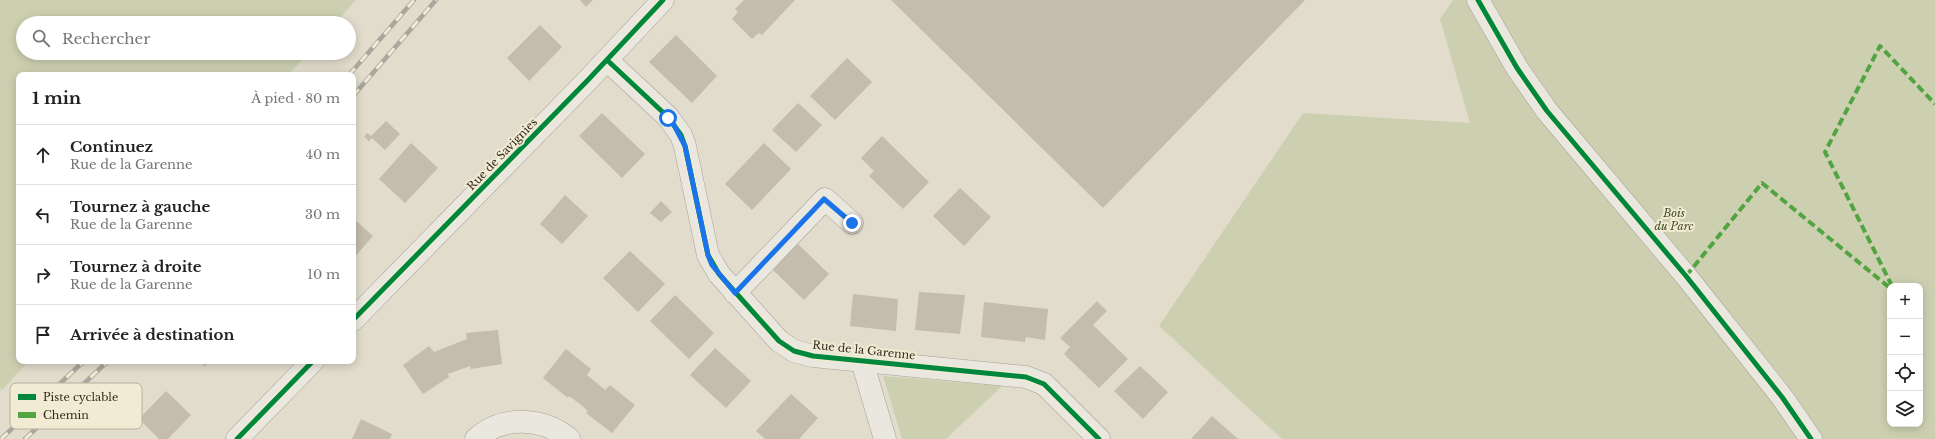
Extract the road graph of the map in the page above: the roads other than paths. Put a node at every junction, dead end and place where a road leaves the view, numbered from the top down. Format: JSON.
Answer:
{"nodes":[{"id":1,"x":663,"y":0,"type":"edge"},
{"id":2,"x":1478,"y":0,"type":"edge"},
{"id":3,"x":607,"y":60,"type":"junction"},
{"id":4,"x":852,"y":223,"type":"dead end"},
{"id":5,"x":735,"y":293,"type":"junction"},
{"id":6,"x":356,"y":317,"type":"edge"},
{"id":7,"x":862,"y":361,"type":"junction"},
{"id":8,"x":310,"y":364,"type":"edge"},
{"id":9,"x":237,"y":439,"type":"edge"},
{"id":10,"x":476,"y":439,"type":"edge"},
{"id":11,"x":569,"y":439,"type":"edge"},
{"id":12,"x":885,"y":439,"type":"edge"},
{"id":13,"x":1099,"y":439,"type":"edge"},
{"id":14,"x":1811,"y":439,"type":"edge"}],
"edges":[{"from":1,"to":3,"type":"street","name":"Rue de Savignies"},
{"from":2,"to":14,"type":"street"},
{"from":3,"to":5,"type":"street","name":"Rue de la Garenne"},
{"from":3,"to":6,"type":"street","name":"Rue de Savignies"},
{"from":4,"to":5,"type":"street"},
{"from":5,"to":7,"type":"street","name":"Rue de la Garenne"},
{"from":7,"to":12,"type":"street","name":"Rue de la Garenne"},
{"from":7,"to":13,"type":"street","name":"Rue de la Garenne"},
{"from":8,"to":9,"type":"street"},
{"from":10,"to":11,"type":"street"}]}
